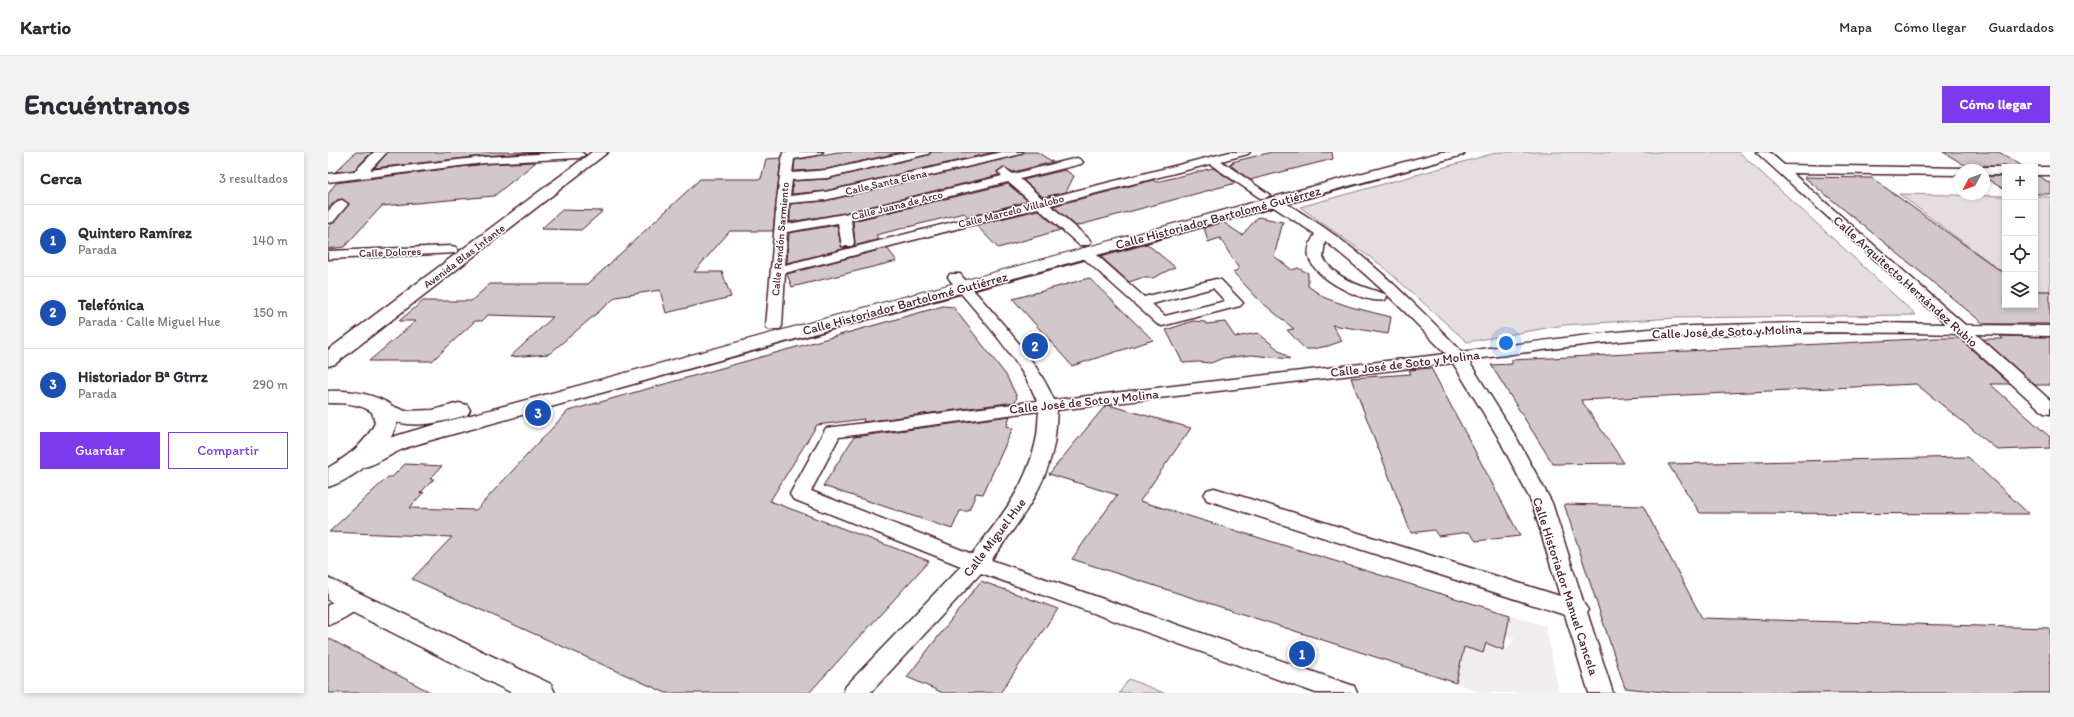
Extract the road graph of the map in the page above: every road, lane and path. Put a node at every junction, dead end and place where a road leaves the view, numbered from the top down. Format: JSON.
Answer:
{"nodes":[{"id":1,"x":381,"y":152,"type":"edge"},
{"id":2,"x":600,"y":152,"type":"edge"},
{"id":3,"x":817,"y":152,"type":"edge"},
{"id":4,"x":924,"y":152,"type":"edge"},
{"id":5,"x":1017,"y":152,"type":"edge"},
{"id":6,"x":1244,"y":152,"type":"edge"},
{"id":7,"x":1431,"y":152,"type":"edge"},
{"id":8,"x":1458,"y":152,"type":"edge"},
{"id":9,"x":1762,"y":152,"type":"edge"},
{"id":10,"x":581,"y":153,"type":"edge"},
{"id":11,"x":789,"y":154,"type":"edge"},
{"id":12,"x":984,"y":155,"type":"edge"},
{"id":13,"x":486,"y":156,"type":"edge"},
{"id":14,"x":1213,"y":160,"type":"junction"},
{"id":15,"x":1077,"y":162,"type":"dead end"},
{"id":16,"x":1780,"y":169,"type":"junction"},
{"id":17,"x":1954,"y":170,"type":"edge"},
{"id":18,"x":1990,"y":171,"type":"edge"},
{"id":19,"x":2002,"y":171,"type":"edge"},
{"id":20,"x":2038,"y":171,"type":"edge"},
{"id":21,"x":2050,"y":172,"type":"edge"},
{"id":22,"x":360,"y":174,"type":"junction"},
{"id":23,"x":785,"y":177,"type":"junction"},
{"id":24,"x":328,"y":178,"type":"edge"},
{"id":25,"x":1011,"y":178,"type":"junction"},
{"id":26,"x":1269,"y":198,"type":"junction"},
{"id":27,"x":783,"y":200,"type":"junction"},
{"id":28,"x":342,"y":204,"type":"dead end"},
{"id":29,"x":1041,"y":204,"type":"junction"},
{"id":30,"x":844,"y":218,"type":"junction"},
{"id":31,"x":328,"y":219,"type":"edge"},
{"id":32,"x":782,"y":229,"type":"junction"},
{"id":33,"x":1322,"y":233,"type":"junction"},
{"id":34,"x":847,"y":243,"type":"dead end"},
{"id":35,"x":1084,"y":247,"type":"junction"},
{"id":36,"x":451,"y":250,"type":"junction"},
{"id":37,"x":328,"y":255,"type":"edge"},
{"id":38,"x":777,"y":271,"type":"junction"},
{"id":39,"x":959,"y":282,"type":"junction"},
{"id":40,"x":1380,"y":298,"type":"dead end"},
{"id":41,"x":1143,"y":302,"type":"junction"},
{"id":42,"x":774,"y":326,"type":"junction"},
{"id":43,"x":1960,"y":329,"type":"junction"},
{"id":44,"x":2050,"y":331,"type":"edge"},
{"id":45,"x":328,"y":341,"type":"edge"},
{"id":46,"x":1458,"y":357,"type":"junction"},
{"id":47,"x":328,"y":360,"type":"edge"},
{"id":48,"x":328,"y":397,"type":"edge"},
{"id":49,"x":1048,"y":406,"type":"junction"},
{"id":50,"x":382,"y":409,"type":"junction"},
{"id":51,"x":2050,"y":409,"type":"edge"},
{"id":52,"x":356,"y":462,"type":"junction"},
{"id":53,"x":328,"y":480,"type":"edge"},
{"id":54,"x":1214,"y":495,"type":"dead end"},
{"id":55,"x":977,"y":563,"type":"junction"},
{"id":56,"x":328,"y":588,"type":"edge"},
{"id":57,"x":353,"y":600,"type":"junction"},
{"id":58,"x":1577,"y":610,"type":"junction"},
{"id":59,"x":328,"y":616,"type":"edge"},
{"id":60,"x":540,"y":693,"type":"edge"},
{"id":61,"x":855,"y":693,"type":"edge"},
{"id":62,"x":1345,"y":693,"type":"edge"},
{"id":63,"x":1601,"y":693,"type":"edge"}],
"edges":[{"from":1,"to":22,"type":"street"},
{"from":2,"to":47,"type":"street","name":"Avenida Blas Infante"},
{"from":3,"to":11,"type":"street"},
{"from":4,"to":23,"type":"street"},
{"from":5,"to":12,"type":"street","name":"Calle Santa Elena"},
{"from":6,"to":14,"type":"street","name":"Calle Marcelo Villalobo"},
{"from":7,"to":26,"type":"street","name":"Calle Historiador Bartolomé Gutiérrez"},
{"from":8,"to":26,"type":"street","name":"Calle Historiador Bartolomé Gutiérrez"},
{"from":9,"to":16,"type":"street","name":"Calle Arquitecto Hernández Rubio"},
{"from":10,"to":13,"type":"street"},
{"from":10,"to":36,"type":"street","name":"Avenida Blas Infante"},
{"from":11,"to":23,"type":"street","name":"Calle Rendón Sarmiento"},
{"from":12,"to":25,"type":"street"},
{"from":12,"to":27,"type":"street","name":"Calle Santa Elena"},
{"from":13,"to":22,"type":"street"},
{"from":14,"to":26,"type":"street","name":"Calle Historiador Manuel Cancela"},
{"from":14,"to":29,"type":"street","name":"Calle Marcelo Villalobo"},
{"from":15,"to":25,"type":"street","name":"Calle Juana de Arco"},
{"from":16,"to":17,"type":"street"},
{"from":16,"to":43,"type":"street","name":"Calle Arquitecto Hernández Rubio"},
{"from":18,"to":19,"type":"street"},
{"from":20,"to":21,"type":"street"},
{"from":22,"to":24,"type":"street"},
{"from":23,"to":27,"type":"street","name":"Calle Rendón Sarmiento"},
{"from":25,"to":29,"type":"street"},
{"from":25,"to":30,"type":"street","name":"Calle Juana de Arco"},
{"from":26,"to":33,"type":"street","name":"Calle Historiador Manuel Cancela"},
{"from":26,"to":35,"type":"street","name":"Calle Historiador Bartolomé Gutiérrez"},
{"from":27,"to":32,"type":"street","name":"Calle Rendón Sarmiento"},
{"from":28,"to":31,"type":"street"},
{"from":29,"to":35,"type":"street"},
{"from":29,"to":38,"type":"street","name":"Calle Marcelo Villalobo"},
{"from":30,"to":32,"type":"street","name":"Calle Juana de Arco"},
{"from":30,"to":34,"type":"street"},
{"from":32,"to":38,"type":"street","name":"Calle Rendón Sarmiento"},
{"from":33,"to":40,"type":"street"},
{"from":33,"to":46,"type":"street","name":"Calle Historiador Manuel Cancela"},
{"from":35,"to":39,"type":"street","name":"Calle Historiador Bartolomé Gutiérrez"},
{"from":35,"to":41,"type":"street"},
{"from":36,"to":37,"type":"street","name":"Calle Dolores"},
{"from":36,"to":45,"type":"street","name":"Avenida Blas Infante"},
{"from":38,"to":42,"type":"street","name":"Calle Rendón Sarmiento"},
{"from":39,"to":42,"type":"street","name":"Calle Historiador Bartolomé Gutiérrez"},
{"from":39,"to":49,"type":"street","name":"Calle Miguel Hue"},
{"from":39,"to":52,"type":"street","name":"Calle Historiador Bartolomé Gutiérrez"},
{"from":41,"to":41,"type":"street"},
{"from":42,"to":50,"type":"street","name":"Calle Historiador Bartolomé Gutiérrez"},
{"from":43,"to":44,"type":"street","name":"Calle José de Soto y Molina"},
{"from":43,"to":46,"type":"street","name":"Calle José de Soto y Molina"},
{"from":43,"to":51,"type":"street","name":"Calle Arquitecto Hernández Rubio"},
{"from":46,"to":49,"type":"street","name":"Calle José de Soto y Molina"},
{"from":46,"to":58,"type":"street","name":"Calle Historiador Manuel Cancela"},
{"from":48,"to":50,"type":"street","name":"Calle Historiador Bartolomé Gutiérrez"},
{"from":49,"to":55,"type":"street","name":"Calle Miguel Hue"},
{"from":49,"to":55,"type":"street","name":"Calle José de Soto y Molina"},
{"from":50,"to":52,"type":"street"},
{"from":52,"to":53,"type":"street"},
{"from":54,"to":58,"type":"street"},
{"from":55,"to":61,"type":"street","name":"Calle Miguel Hue"},
{"from":55,"to":62,"type":"street"},
{"from":56,"to":57,"type":"street"},
{"from":57,"to":59,"type":"street"},
{"from":57,"to":60,"type":"street"},
{"from":58,"to":63,"type":"street","name":"Calle Historiador Manuel Cancela"}]}
